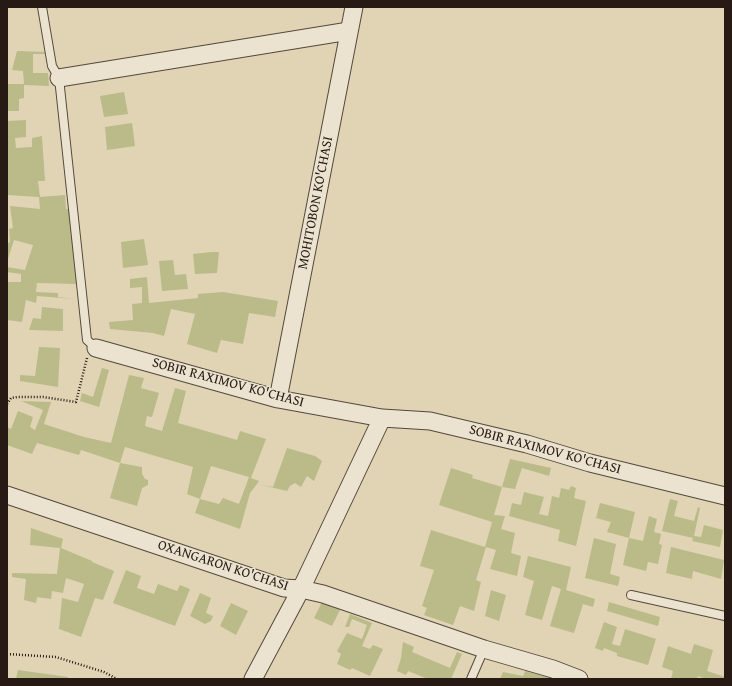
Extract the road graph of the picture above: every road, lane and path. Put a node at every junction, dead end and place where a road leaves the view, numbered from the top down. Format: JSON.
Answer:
{"nodes":[{"id":1,"x":42,"y":7,"type":"edge"},
{"id":2,"x":354,"y":7,"type":"edge"},
{"id":3,"x":349,"y":32,"type":"junction"},
{"id":4,"x":59,"y":78,"type":"junction"},
{"id":5,"x":96,"y":348,"type":"junction"},
{"id":6,"x":278,"y":399,"type":"junction"},
{"id":7,"x":7,"y":404,"type":"edge"},
{"id":8,"x":382,"y":418,"type":"junction"},
{"id":9,"x":7,"y":495,"type":"edge"},
{"id":10,"x":725,"y":496,"type":"edge"},
{"id":11,"x":301,"y":589,"type":"junction"},
{"id":12,"x":631,"y":595,"type":"dead end"},
{"id":13,"x":725,"y":616,"type":"edge"},
{"id":14,"x":484,"y":650,"type":"junction"},
{"id":15,"x":7,"y":654,"type":"edge"},
{"id":16,"x":117,"y":679,"type":"edge"},
{"id":17,"x":254,"y":679,"type":"edge"},
{"id":18,"x":471,"y":679,"type":"edge"},
{"id":19,"x":579,"y":679,"type":"edge"}],
"edges":[{"from":1,"to":4,"type":"lane"},
{"from":2,"to":3,"type":"street","name":"MOHITOBON KO'CHASI"},
{"from":3,"to":4,"type":"street"},
{"from":3,"to":6,"type":"street","name":"MOHITOBON KO'CHASI"},
{"from":4,"to":5,"type":"lane"},
{"from":5,"to":6,"type":"street","name":"SOBIR RAXIMOV KO'CHASI"},
{"from":5,"to":7,"type":"path"},
{"from":6,"to":8,"type":"street","name":"SOBIR RAXIMOV KO'CHASI"},
{"from":8,"to":10,"type":"street","name":"SOBIR RAXIMOV KO'CHASI"},
{"from":8,"to":11,"type":"street"},
{"from":9,"to":11,"type":"street","name":"OXANGARON KO'CHASI"},
{"from":11,"to":14,"type":"street","name":"OXANGARON KO'CHASI"},
{"from":11,"to":17,"type":"street"},
{"from":12,"to":13,"type":"lane"},
{"from":14,"to":18,"type":"lane"},
{"from":14,"to":19,"type":"street","name":"OXANGARON KO'CHASI"},
{"from":15,"to":16,"type":"path"}]}
